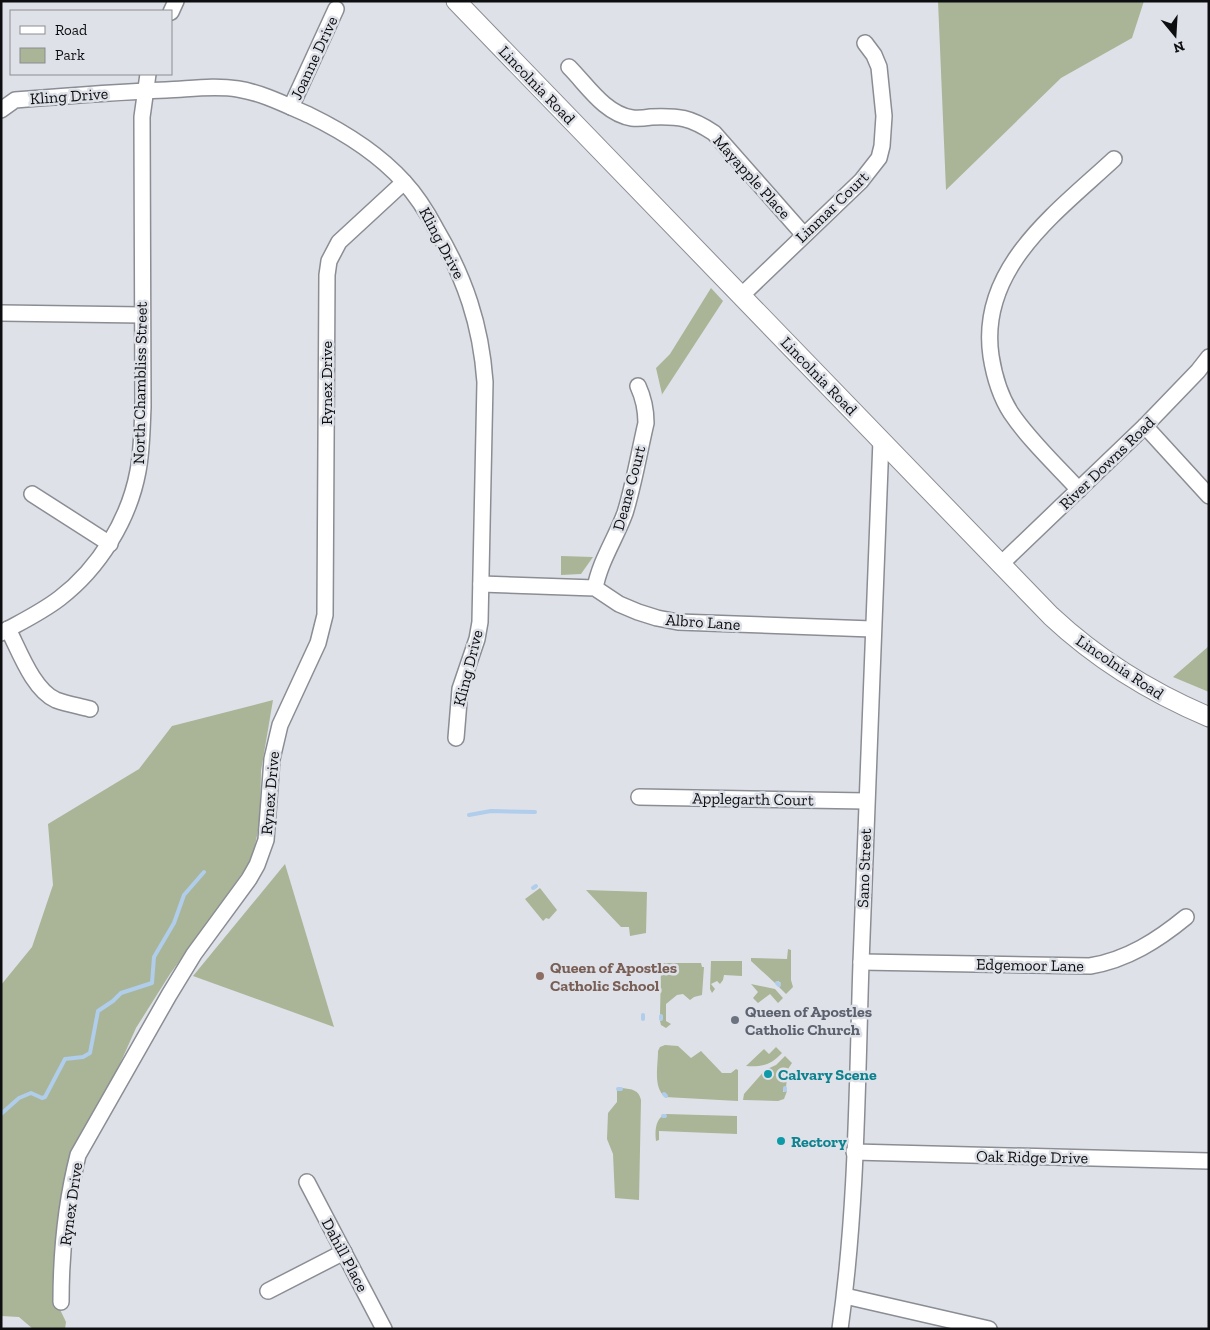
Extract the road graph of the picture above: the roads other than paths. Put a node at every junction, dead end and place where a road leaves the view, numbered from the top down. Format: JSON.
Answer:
{"nodes":[{"id":1,"x":456,"y":1,"type":"edge"},
{"id":2,"x":336,"y":9,"type":"dead end"},
{"id":3,"x":865,"y":43,"type":"dead end"},
{"id":4,"x":569,"y":67,"type":"dead end"},
{"id":5,"x":148,"y":75,"type":"edge"},
{"id":6,"x":144,"y":91,"type":"junction"},
{"id":7,"x":291,"y":107,"type":"junction"},
{"id":8,"x":1,"y":110,"type":"edge"},
{"id":9,"x":1114,"y":159,"type":"dead end"},
{"id":10,"x":404,"y":182,"type":"junction"},
{"id":11,"x":804,"y":235,"type":"junction"},
{"id":12,"x":741,"y":296,"type":"junction"},
{"id":13,"x":1,"y":313,"type":"edge"},
{"id":14,"x":142,"y":315,"type":"junction"},
{"id":15,"x":1209,"y":357,"type":"edge"},
{"id":16,"x":638,"y":386,"type":"dead end"},
{"id":17,"x":1145,"y":426,"type":"junction"},
{"id":18,"x":881,"y":440,"type":"junction"},
{"id":19,"x":1079,"y":490,"type":"junction"},
{"id":20,"x":32,"y":494,"type":"dead end"},
{"id":21,"x":1209,"y":496,"type":"edge"},
{"id":22,"x":110,"y":544,"type":"junction"},
{"id":23,"x":1001,"y":564,"type":"junction"},
{"id":24,"x":481,"y":584,"type":"junction"},
{"id":25,"x":595,"y":588,"type":"junction"},
{"id":26,"x":872,"y":629,"type":"junction"},
{"id":27,"x":5,"y":631,"type":"edge"},
{"id":28,"x":90,"y":709,"type":"dead end"},
{"id":29,"x":1209,"y":718,"type":"edge"},
{"id":30,"x":456,"y":738,"type":"dead end"},
{"id":31,"x":639,"y":797,"type":"dead end"},
{"id":32,"x":866,"y":801,"type":"junction"},
{"id":33,"x":1186,"y":917,"type":"dead end"},
{"id":34,"x":861,"y":962,"type":"junction"},
{"id":35,"x":854,"y":1152,"type":"junction"},
{"id":36,"x":1209,"y":1161,"type":"edge"},
{"id":37,"x":307,"y":1182,"type":"dead end"},
{"id":38,"x":344,"y":1252,"type":"junction"},
{"id":39,"x":268,"y":1292,"type":"dead end"},
{"id":40,"x":845,"y":1296,"type":"junction"},
{"id":41,"x":62,"y":1302,"type":"dead end"},
{"id":42,"x":384,"y":1329,"type":"edge"},
{"id":43,"x":840,"y":1329,"type":"edge"},
{"id":44,"x":989,"y":1329,"type":"edge"}],
"edges":[{"from":1,"to":12,"type":"main road","name":"Lincolnia Road"},
{"from":2,"to":7,"type":"street","name":"Joanne Drive"},
{"from":3,"to":11,"type":"street","name":"Linmar Court"},
{"from":4,"to":11,"type":"street","name":"Mayapple Place"},
{"from":5,"to":6,"type":"street","name":"North Chambliss Street"},
{"from":6,"to":7,"type":"street","name":"Kling Drive"},
{"from":6,"to":8,"type":"street","name":"Kling Drive"},
{"from":6,"to":14,"type":"street","name":"North Chambliss Street"},
{"from":7,"to":10,"type":"street","name":"Kling Drive"},
{"from":9,"to":19,"type":"street"},
{"from":10,"to":24,"type":"street","name":"Kling Drive"},
{"from":10,"to":41,"type":"street","name":"Rynex Drive"},
{"from":11,"to":12,"type":"street","name":"Linmar Court"},
{"from":12,"to":18,"type":"main road","name":"Lincolnia Road"},
{"from":13,"to":14,"type":"street"},
{"from":14,"to":22,"type":"street","name":"North Chambliss Street"},
{"from":15,"to":17,"type":"street","name":"River Downs Road"},
{"from":16,"to":25,"type":"street","name":"Deane Court"},
{"from":17,"to":19,"type":"street","name":"River Downs Road"},
{"from":17,"to":21,"type":"street"},
{"from":18,"to":23,"type":"main road","name":"Lincolnia Road"},
{"from":18,"to":26,"type":"street","name":"Sano Street"},
{"from":19,"to":23,"type":"street","name":"River Downs Road"},
{"from":20,"to":22,"type":"street"},
{"from":22,"to":27,"type":"street","name":"North Chambliss Street"},
{"from":23,"to":29,"type":"main road","name":"Lincolnia Road"},
{"from":24,"to":25,"type":"street"},
{"from":24,"to":30,"type":"street","name":"Kling Drive"},
{"from":25,"to":26,"type":"street","name":"Albro Lane"},
{"from":26,"to":32,"type":"street","name":"Sano Street"},
{"from":27,"to":28,"type":"street"},
{"from":31,"to":32,"type":"street","name":"Applegarth Court"},
{"from":32,"to":34,"type":"street","name":"Sano Street"},
{"from":33,"to":34,"type":"street","name":"Edgemoor Lane"},
{"from":34,"to":35,"type":"street","name":"Sano Street"},
{"from":35,"to":36,"type":"street","name":"Oak Ridge Drive"},
{"from":35,"to":40,"type":"street","name":"Sano Street"},
{"from":37,"to":38,"type":"street","name":"Dahill Place"},
{"from":38,"to":39,"type":"street"},
{"from":38,"to":42,"type":"street","name":"Dahill Place"},
{"from":40,"to":43,"type":"street","name":"Sano Street"},
{"from":40,"to":44,"type":"street"}]}
